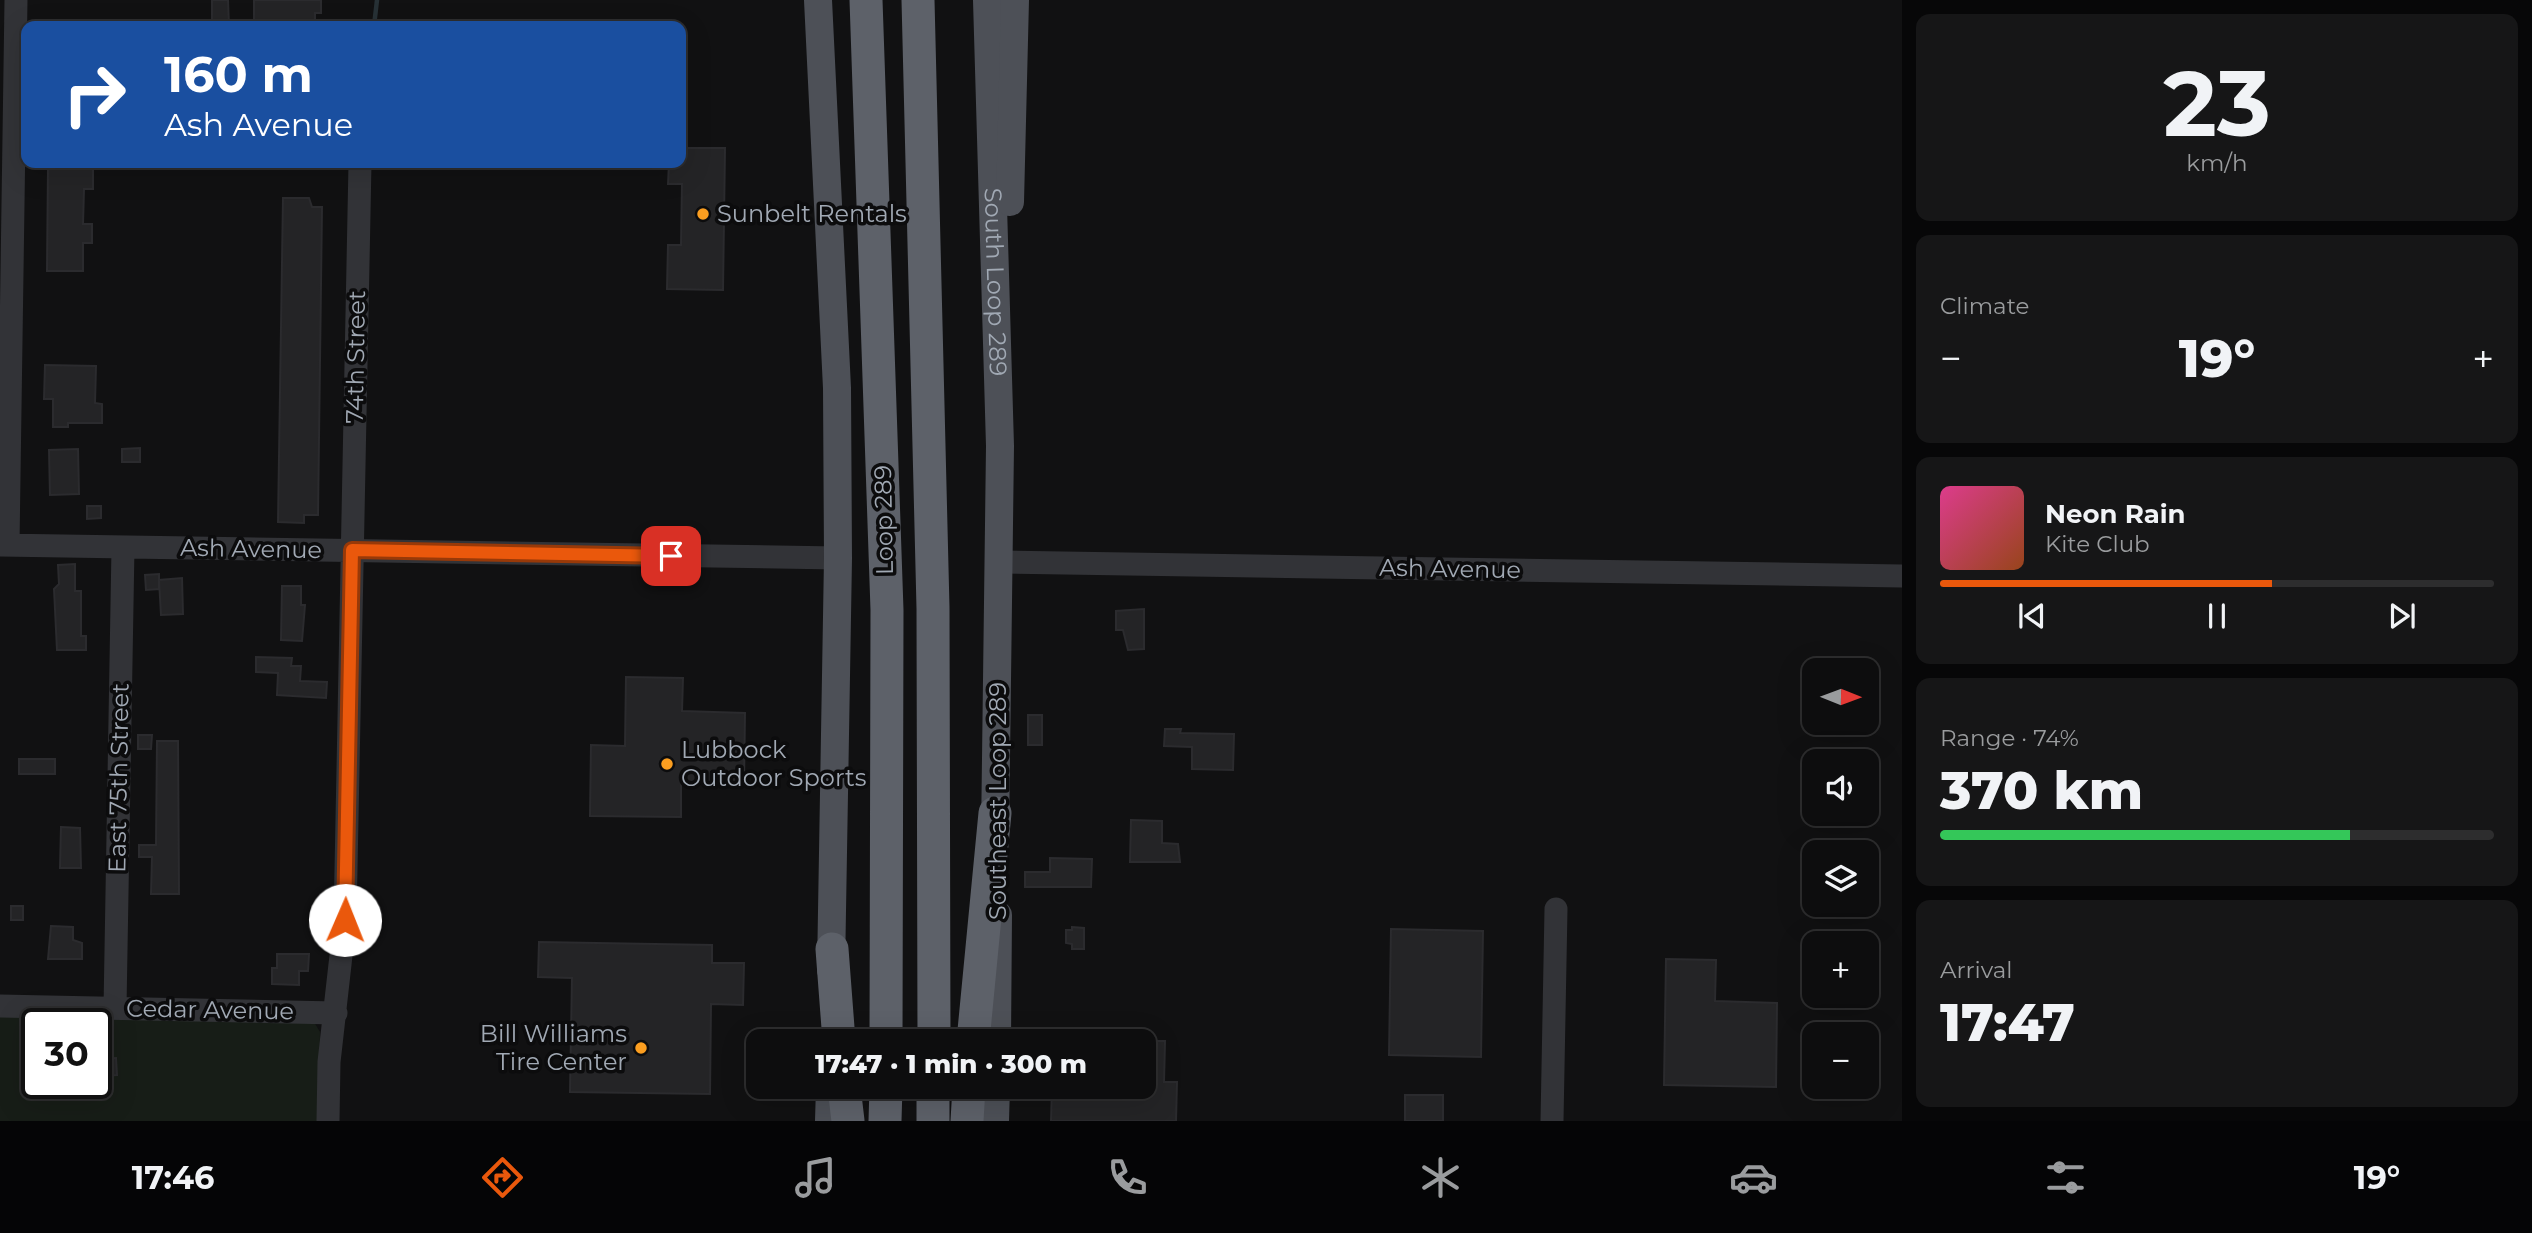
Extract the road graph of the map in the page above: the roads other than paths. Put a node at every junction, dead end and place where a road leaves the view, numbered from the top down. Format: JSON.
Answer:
{"nodes":[{"id":1,"x":16,"y":0,"type":"edge"},
{"id":2,"x":866,"y":0,"type":"edge"},
{"id":3,"x":918,"y":0,"type":"edge"},
{"id":4,"x":987,"y":0,"type":"edge"},
{"id":5,"x":1016,"y":0,"type":"edge"},
{"id":6,"x":818,"y":6,"type":"edge"},
{"id":7,"x":14,"y":87,"type":"edge"},
{"id":8,"x":360,"y":168,"type":"edge"},
{"id":9,"x":1000,"y":446,"type":"junction"},
{"id":10,"x":4,"y":545,"type":"edge"},
{"id":11,"x":123,"y":547,"type":"junction"},
{"id":12,"x":352,"y":550,"type":"junction"},
{"id":13,"x":838,"y":558,"type":"junction"},
{"id":14,"x":999,"y":562,"type":"junction"},
{"id":15,"x":1902,"y":576,"type":"edge"},
{"id":16,"x":995,"y":813,"type":"junction"},
{"id":17,"x":1556,"y":909,"type":"dead end"},
{"id":18,"x":832,"y":949,"type":"junction"},
{"id":19,"x":0,"y":1006,"type":"edge"},
{"id":20,"x":115,"y":1008,"type":"junction"},
{"id":21,"x":336,"y":1013,"type":"junction"},
{"id":22,"x":831,"y":1029,"type":"edge"},
{"id":23,"x":838,"y":1029,"type":"edge"},
{"id":24,"x":886,"y":1029,"type":"edge"},
{"id":25,"x":934,"y":1029,"type":"edge"},
{"id":26,"x":974,"y":1029,"type":"edge"},
{"id":27,"x":997,"y":1029,"type":"edge"},
{"id":28,"x":830,"y":1099,"type":"edge"},
{"id":29,"x":845,"y":1099,"type":"edge"},
{"id":30,"x":886,"y":1099,"type":"edge"},
{"id":31,"x":933,"y":1099,"type":"edge"},
{"id":32,"x":969,"y":1099,"type":"edge"},
{"id":33,"x":996,"y":1099,"type":"edge"},
{"id":34,"x":328,"y":1121,"type":"edge"},
{"id":35,"x":829,"y":1121,"type":"edge"},
{"id":36,"x":848,"y":1121,"type":"edge"},
{"id":37,"x":886,"y":1121,"type":"edge"},
{"id":38,"x":933,"y":1121,"type":"edge"},
{"id":39,"x":967,"y":1121,"type":"edge"},
{"id":40,"x":995,"y":1121,"type":"edge"},
{"id":41,"x":1552,"y":1121,"type":"edge"}],
"edges":[{"from":1,"to":7,"type":"street"},
{"from":2,"to":24,"type":"highway","name":"Loop 289"},
{"from":3,"to":25,"type":"highway","name":"Loop 289"},
{"from":4,"to":9,"type":"main road","name":"South Loop 289"},
{"from":5,"to":9,"type":"main road"},
{"from":6,"to":13,"type":"main road"},
{"from":7,"to":10,"type":"street"},
{"from":8,"to":12,"type":"street","name":"74th Street"},
{"from":9,"to":14,"type":"main road","name":"South Loop 289"},
{"from":10,"to":11,"type":"street","name":"Ash Avenue"},
{"from":11,"to":12,"type":"street","name":"Ash Avenue"},
{"from":11,"to":20,"type":"street","name":"East 75th Street"},
{"from":12,"to":13,"type":"street","name":"Ash Avenue"},
{"from":12,"to":21,"type":"street","name":"74th Street"},
{"from":13,"to":18,"type":"main road"},
{"from":14,"to":15,"type":"street","name":"Ash Avenue"},
{"from":14,"to":16,"type":"main road","name":"Southeast Loop 289"},
{"from":16,"to":26,"type":"highway"},
{"from":16,"to":27,"type":"main road","name":"Southeast Loop 289"},
{"from":17,"to":41,"type":"street"},
{"from":18,"to":22,"type":"main road"},
{"from":18,"to":23,"type":"highway"},
{"from":19,"to":20,"type":"street","name":"Cedar Avenue"},
{"from":20,"to":21,"type":"street","name":"Cedar Avenue"},
{"from":21,"to":34,"type":"street","name":"74th Street"},
{"from":28,"to":35,"type":"main road"},
{"from":29,"to":36,"type":"highway"},
{"from":30,"to":37,"type":"highway"},
{"from":31,"to":38,"type":"highway"},
{"from":32,"to":39,"type":"highway"},
{"from":33,"to":40,"type":"main road"}]}
